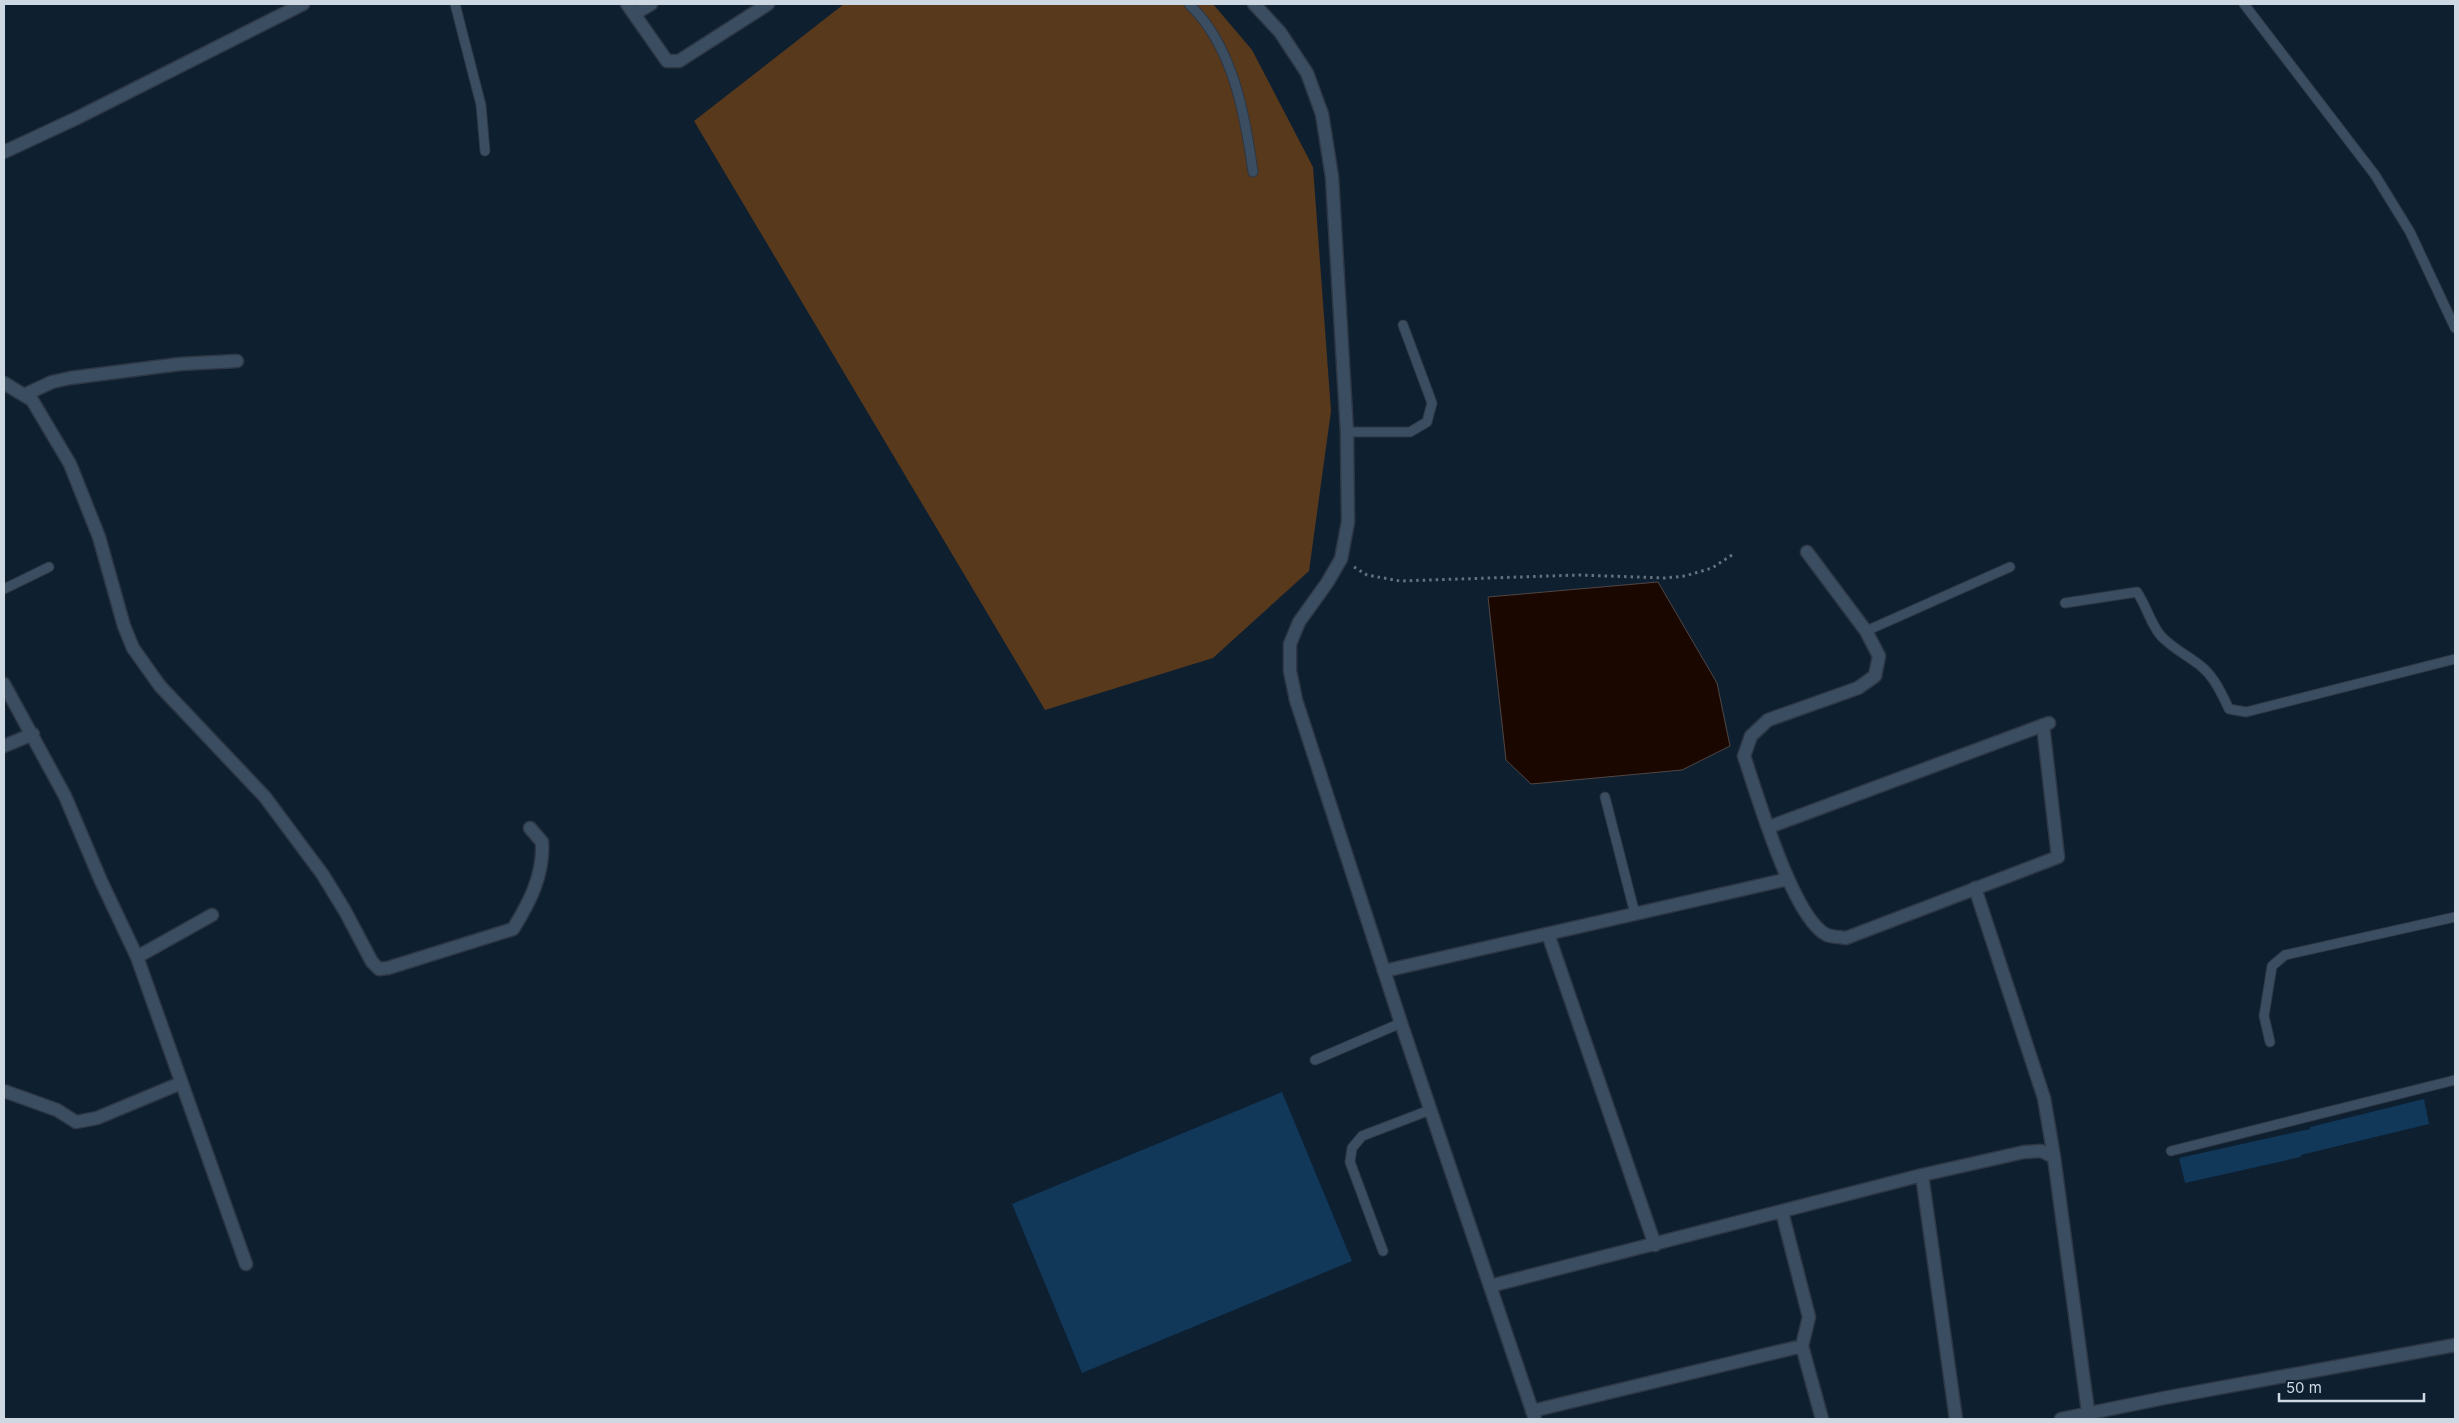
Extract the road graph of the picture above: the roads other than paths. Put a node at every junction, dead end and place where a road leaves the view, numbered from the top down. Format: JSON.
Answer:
{"nodes":[{"id":1,"x":303,"y":4,"type":"edge"},
{"id":2,"x":455,"y":4,"type":"edge"},
{"id":3,"x":650,"y":4,"type":"edge"},
{"id":4,"x":768,"y":4,"type":"edge"},
{"id":5,"x":1189,"y":4,"type":"edge"},
{"id":6,"x":1254,"y":4,"type":"edge"},
{"id":7,"x":2244,"y":4,"type":"edge"},
{"id":8,"x":631,"y":9,"type":"edge"},
{"id":9,"x":485,"y":151,"type":"dead end"},
{"id":10,"x":4,"y":152,"type":"edge"},
{"id":11,"x":1253,"y":172,"type":"dead end"},
{"id":12,"x":1403,"y":325,"type":"dead end"},
{"id":13,"x":2455,"y":328,"type":"edge"},
{"id":14,"x":237,"y":361,"type":"dead end"},
{"id":15,"x":4,"y":383,"type":"edge"},
{"id":16,"x":24,"y":395,"type":"junction"},
{"id":17,"x":1347,"y":432,"type":"junction"},
{"id":18,"x":1807,"y":552,"type":"dead end"},
{"id":19,"x":49,"y":567,"type":"dead end"},
{"id":20,"x":2010,"y":567,"type":"dead end"},
{"id":21,"x":4,"y":589,"type":"edge"},
{"id":22,"x":2066,"y":603,"type":"dead end"},
{"id":23,"x":1866,"y":632,"type":"junction"},
{"id":24,"x":2455,"y":659,"type":"edge"},
{"id":25,"x":4,"y":684,"type":"edge"},
{"id":26,"x":33,"y":734,"type":"junction"},
{"id":27,"x":4,"y":746,"type":"edge"},
{"id":28,"x":1605,"y":797,"type":"dead end"},
{"id":29,"x":1768,"y":827,"type":"junction"},
{"id":30,"x":530,"y":828,"type":"dead end"},
{"id":31,"x":1788,"y":879,"type":"junction"},
{"id":32,"x":1975,"y":888,"type":"junction"},
{"id":33,"x":1636,"y":914,"type":"junction"},
{"id":34,"x":212,"y":915,"type":"dead end"},
{"id":35,"x":2455,"y":917,"type":"edge"},
{"id":36,"x":1548,"y":934,"type":"junction"},
{"id":37,"x":137,"y":957,"type":"junction"},
{"id":38,"x":1384,"y":971,"type":"junction"},
{"id":39,"x":1401,"y":1023,"type":"junction"},
{"id":40,"x":2270,"y":1042,"type":"dead end"},
{"id":41,"x":1315,"y":1060,"type":"dead end"},
{"id":42,"x":2455,"y":1080,"type":"edge"},
{"id":43,"x":182,"y":1083,"type":"junction"},
{"id":44,"x":4,"y":1091,"type":"edge"},
{"id":45,"x":1430,"y":1110,"type":"junction"},
{"id":46,"x":2172,"y":1151,"type":"dead end"},
{"id":47,"x":2054,"y":1157,"type":"junction"},
{"id":48,"x":1922,"y":1175,"type":"junction"},
{"id":49,"x":1782,"y":1212,"type":"junction"},
{"id":50,"x":1655,"y":1244,"type":"junction"},
{"id":51,"x":1384,"y":1251,"type":"dead end"},
{"id":52,"x":246,"y":1264,"type":"dead end"},
{"id":53,"x":1490,"y":1286,"type":"junction"},
{"id":54,"x":2455,"y":1345,"type":"edge"},
{"id":55,"x":1802,"y":1346,"type":"junction"},
{"id":56,"x":1533,"y":1415,"type":"edge"},
{"id":57,"x":2089,"y":1416,"type":"edge"},
{"id":58,"x":1822,"y":1419,"type":"edge"},
{"id":59,"x":1956,"y":1419,"type":"edge"},
{"id":60,"x":2061,"y":1419,"type":"edge"}],
"edges":[{"from":1,"to":10,"type":"street"},
{"from":2,"to":9,"type":"lane"},
{"from":3,"to":8,"type":"street"},
{"from":4,"to":8,"type":"street"},
{"from":5,"to":11,"type":"lane"},
{"from":6,"to":17,"type":"street"},
{"from":7,"to":13,"type":"lane"},
{"from":12,"to":17,"type":"lane"},
{"from":14,"to":16,"type":"street"},
{"from":15,"to":16,"type":"street"},
{"from":16,"to":30,"type":"street"},
{"from":17,"to":38,"type":"street"},
{"from":18,"to":23,"type":"street"},
{"from":19,"to":21,"type":"lane"},
{"from":20,"to":23,"type":"lane"},
{"from":22,"to":24,"type":"lane"},
{"from":23,"to":29,"type":"street"},
{"from":25,"to":26,"type":"street"},
{"from":26,"to":27,"type":"street"},
{"from":26,"to":37,"type":"street"},
{"from":28,"to":33,"type":"lane"},
{"from":29,"to":31,"type":"street"},
{"from":29,"to":32,"type":"street"},
{"from":31,"to":32,"type":"street"},
{"from":31,"to":33,"type":"street"},
{"from":32,"to":47,"type":"street"},
{"from":33,"to":36,"type":"street"},
{"from":34,"to":37,"type":"street"},
{"from":35,"to":40,"type":"lane"},
{"from":36,"to":38,"type":"street"},
{"from":36,"to":50,"type":"street"},
{"from":37,"to":43,"type":"street"},
{"from":38,"to":39,"type":"street"},
{"from":39,"to":41,"type":"lane"},
{"from":39,"to":45,"type":"street"},
{"from":42,"to":46,"type":"lane"},
{"from":43,"to":44,"type":"street"},
{"from":43,"to":52,"type":"street"},
{"from":45,"to":51,"type":"lane"},
{"from":45,"to":53,"type":"street"},
{"from":47,"to":48,"type":"street"},
{"from":47,"to":57,"type":"street"},
{"from":48,"to":49,"type":"street"},
{"from":48,"to":59,"type":"street"},
{"from":49,"to":50,"type":"street"},
{"from":49,"to":55,"type":"street"},
{"from":50,"to":53,"type":"street"},
{"from":53,"to":56,"type":"street"},
{"from":54,"to":57,"type":"street"},
{"from":55,"to":56,"type":"street"},
{"from":55,"to":58,"type":"street"},
{"from":57,"to":60,"type":"street"}]}
